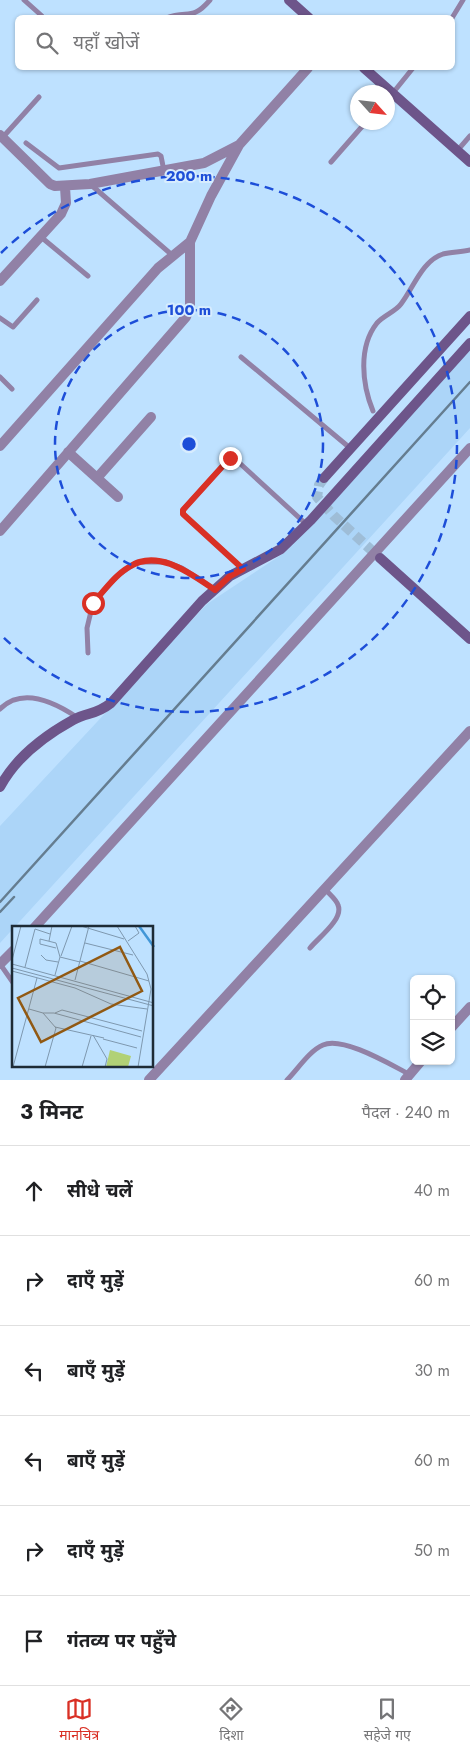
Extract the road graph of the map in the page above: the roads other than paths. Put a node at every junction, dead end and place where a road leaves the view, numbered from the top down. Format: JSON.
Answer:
{"nodes":[{"id":1,"x":210,"y":0,"type":"edge"},
{"id":2,"x":289,"y":0,"type":"edge"},
{"id":3,"x":463,"y":0,"type":"edge"},
{"id":4,"x":26,"y":1,"type":"edge"},
{"id":5,"x":41,"y":15,"type":"edge"},
{"id":6,"x":188,"y":15,"type":"edge"},
{"id":7,"x":306,"y":15,"type":"edge"},
{"id":8,"x":454,"y":15,"type":"edge"},
{"id":9,"x":306,"y":70,"type":"edge"},
{"id":10,"x":366,"y":70,"type":"edge"},
{"id":11,"x":411,"y":70,"type":"edge"},
{"id":12,"x":380,"y":85,"type":"edge"},
{"id":13,"x":395,"y":90,"type":"edge"},
{"id":14,"x":39,"y":97,"type":"dead end"},
{"id":15,"x":395,"y":100,"type":"edge"},
{"id":16,"x":359,"y":130,"type":"edge"},
{"id":17,"x":1,"y":136,"type":"edge"},
{"id":18,"x":470,"y":136,"type":"edge"},
{"id":19,"x":26,"y":143,"type":"dead end"},
{"id":20,"x":239,"y":145,"type":"junction"},
{"id":21,"x":457,"y":151,"type":"junction"},
{"id":22,"x":331,"y":162,"type":"dead end"},
{"id":23,"x":470,"y":162,"type":"edge"},
{"id":24,"x":164,"y":171,"type":"junction"},
{"id":25,"x":90,"y":184,"type":"junction"},
{"id":26,"x":65,"y":187,"type":"junction"},
{"id":27,"x":41,"y":237,"type":"junction"},
{"id":28,"x":190,"y":242,"type":"junction"},
{"id":29,"x":470,"y":250,"type":"edge"},
{"id":30,"x":172,"y":255,"type":"junction"},
{"id":31,"x":88,"y":276,"type":"dead end"},
{"id":32,"x":0,"y":281,"type":"edge"},
{"id":33,"x":37,"y":300,"type":"dead end"},
{"id":34,"x":470,"y":316,"type":"edge"},
{"id":35,"x":0,"y":318,"type":"edge"},
{"id":36,"x":470,"y":343,"type":"edge"},
{"id":37,"x":242,"y":357,"type":"dead end"},
{"id":38,"x":0,"y":378,"type":"edge"},
{"id":39,"x":12,"y":389,"type":"dead end"},
{"id":40,"x":373,"y":411,"type":"dead end"},
{"id":41,"x":151,"y":417,"type":"dead end"},
{"id":42,"x":0,"y":446,"type":"edge"},
{"id":43,"x":350,"y":448,"type":"junction"},
{"id":44,"x":470,"y":448,"type":"edge"},
{"id":45,"x":68,"y":452,"type":"junction"},
{"id":46,"x":97,"y":478,"type":"junction"},
{"id":47,"x":324,"y":478,"type":"tunnel mouth"},
{"id":48,"x":118,"y":497,"type":"dead end"},
{"id":49,"x":307,"y":524,"type":"junction"},
{"id":50,"x":0,"y":531,"type":"edge"},
{"id":51,"x":380,"y":558,"type":"tunnel mouth"},
{"id":52,"x":243,"y":569,"type":"junction"},
{"id":53,"x":215,"y":590,"type":"junction"},
{"id":54,"x":470,"y":639,"type":"edge"},
{"id":55,"x":88,"y":654,"type":"dead end"},
{"id":56,"x":0,"y":710,"type":"edge"},
{"id":57,"x":78,"y":718,"type":"junction"},
{"id":58,"x":470,"y":731,"type":"edge"},
{"id":59,"x":0,"y":787,"type":"edge"},
{"id":60,"x":325,"y":889,"type":"junction"},
{"id":61,"x":36,"y":926,"type":"edge"},
{"id":62,"x":310,"y":948,"type":"dead end"},
{"id":63,"x":12,"y":952,"type":"edge"},
{"id":64,"x":0,"y":964,"type":"edge"},
{"id":65,"x":12,"y":981,"type":"edge"},
{"id":66,"x":470,"y":1007,"type":"edge"},
{"id":67,"x":455,"y":1024,"type":"edge"},
{"id":68,"x":418,"y":1065,"type":"edge"},
{"id":69,"x":407,"y":1077,"type":"edge"},
{"id":70,"x":149,"y":1080,"type":"edge"},
{"id":71,"x":287,"y":1080,"type":"edge"}],
"edges":[{"from":1,"to":6,"type":"lane"},
{"from":2,"to":7,"type":"street"},
{"from":3,"to":8,"type":"lane"},
{"from":4,"to":5,"type":"lane"},
{"from":9,"to":20,"type":"street"},
{"from":10,"to":12,"type":"street"},
{"from":11,"to":13,"type":"lane"},
{"from":14,"to":17,"type":"lane"},
{"from":15,"to":21,"type":"street"},
{"from":16,"to":22,"type":"lane"},
{"from":17,"to":26,"type":"street"},
{"from":18,"to":21,"type":"lane"},
{"from":19,"to":24,"type":"lane"},
{"from":20,"to":24,"type":"street"},
{"from":20,"to":28,"type":"street"},
{"from":21,"to":23,"type":"street"},
{"from":24,"to":25,"type":"street"},
{"from":25,"to":26,"type":"street"},
{"from":25,"to":30,"type":"lane"},
{"from":26,"to":27,"type":"street"},
{"from":27,"to":31,"type":"lane"},
{"from":27,"to":32,"type":"street"},
{"from":28,"to":30,"type":"street"},
{"from":28,"to":45,"type":"street"},
{"from":29,"to":40,"type":"lane"},
{"from":30,"to":42,"type":"street"},
{"from":33,"to":35,"type":"lane"},
{"from":34,"to":43,"type":"street"},
{"from":36,"to":49,"type":"street"},
{"from":37,"to":43,"type":"lane"},
{"from":38,"to":39,"type":"lane"},
{"from":41,"to":46,"type":"street"},
{"from":43,"to":47,"type":"street"},
{"from":44,"to":61,"type":"street"},
{"from":45,"to":46,"type":"street"},
{"from":45,"to":50,"type":"street"},
{"from":46,"to":48,"type":"street"},
{"from":49,"to":52,"type":"street"},
{"from":49,"to":52,"type":"lane"},
{"from":51,"to":54,"type":"street"},
{"from":52,"to":53,"type":"street"},
{"from":53,"to":55,"type":"lane"},
{"from":53,"to":57,"type":"street"},
{"from":56,"to":57,"type":"lane"},
{"from":57,"to":59,"type":"street"},
{"from":58,"to":60,"type":"street"},
{"from":60,"to":62,"type":"lane"},
{"from":60,"to":70,"type":"street"},
{"from":63,"to":64,"type":"street"},
{"from":64,"to":65,"type":"lane"},
{"from":66,"to":67,"type":"street"},
{"from":68,"to":69,"type":"street"},
{"from":69,"to":71,"type":"lane"}]}
